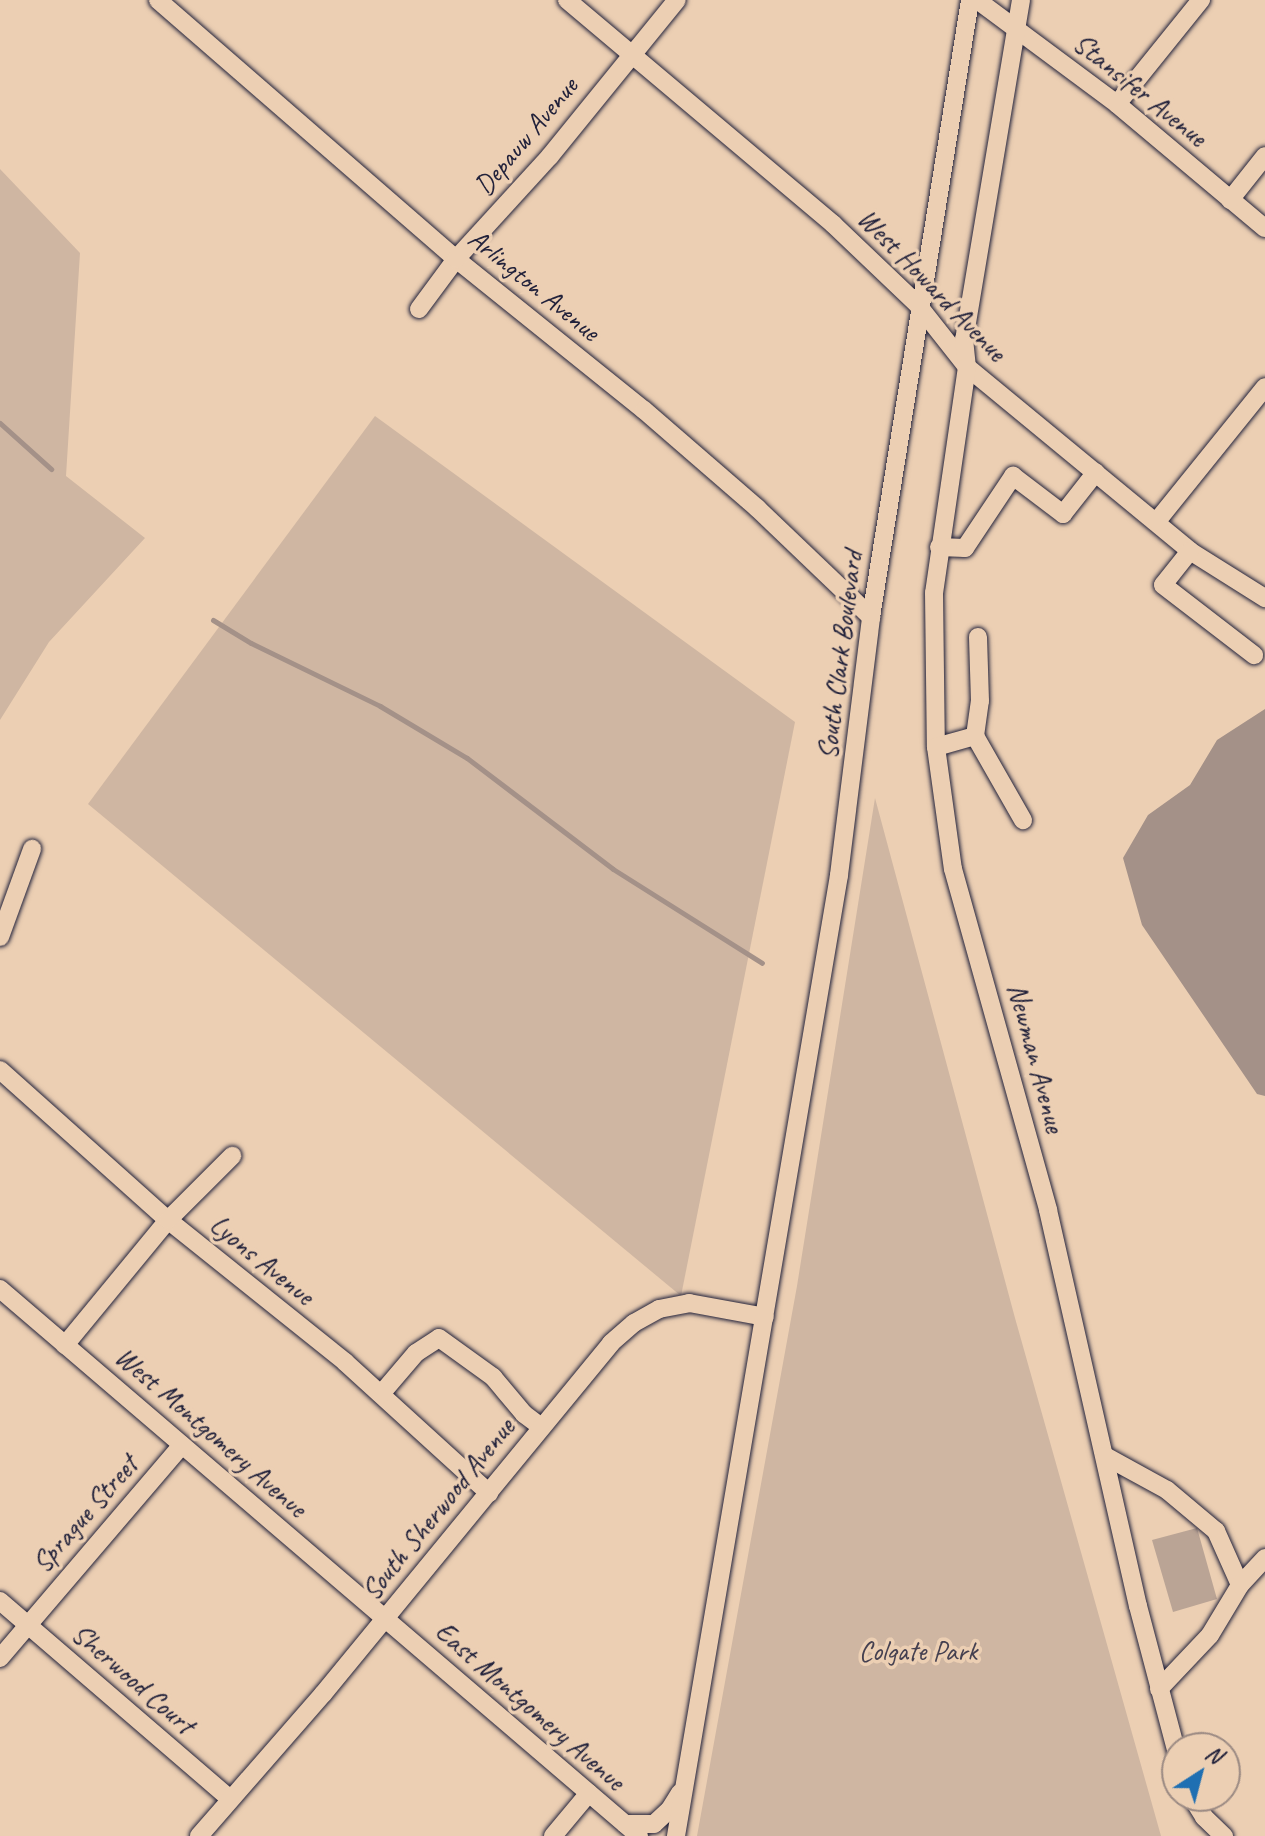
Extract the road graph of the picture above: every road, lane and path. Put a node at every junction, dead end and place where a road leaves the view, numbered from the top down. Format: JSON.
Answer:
{"nodes":[{"id":1,"x":158,"y":0,"type":"edge"},
{"id":2,"x":567,"y":0,"type":"edge"},
{"id":3,"x":677,"y":0,"type":"edge"},
{"id":4,"x":970,"y":0,"type":"edge"},
{"id":5,"x":977,"y":0,"type":"edge"},
{"id":6,"x":1021,"y":0,"type":"edge"},
{"id":7,"x":1201,"y":0,"type":"edge"},
{"id":8,"x":1016,"y":28,"type":"junction"},
{"id":9,"x":629,"y":55,"type":"junction"},
{"id":10,"x":1117,"y":104,"type":"junction"},
{"id":11,"x":1265,"y":156,"type":"edge"},
{"id":12,"x":1230,"y":200,"type":"junction"},
{"id":13,"x":1265,"y":228,"type":"edge"},
{"id":14,"x":456,"y":259,"type":"junction"},
{"id":15,"x":918,"y":305,"type":"junction"},
{"id":16,"x":419,"y":309,"type":"dead end"},
{"id":17,"x":967,"y":367,"type":"junction"},
{"id":18,"x":1265,"y":387,"type":"edge"},
{"id":19,"x":1096,"y":472,"type":"junction"},
{"id":20,"x":1157,"y":521,"type":"junction"},
{"id":21,"x":939,"y":547,"type":"junction"},
{"id":22,"x":1190,"y":551,"type":"junction"},
{"id":23,"x":1265,"y":598,"type":"edge"},
{"id":24,"x":871,"y":617,"type":"junction"},
{"id":25,"x":978,"y":637,"type":"dead end"},
{"id":26,"x":1254,"y":655,"type":"dead end"},
{"id":27,"x":975,"y":736,"type":"junction"},
{"id":28,"x":936,"y":747,"type":"junction"},
{"id":29,"x":1023,"y":820,"type":"dead end"},
{"id":30,"x":32,"y":849,"type":"dead end"},
{"id":31,"x":0,"y":937,"type":"edge"},
{"id":32,"x":0,"y":1070,"type":"edge"},
{"id":33,"x":232,"y":1156,"type":"dead end"},
{"id":34,"x":168,"y":1220,"type":"junction"},
{"id":35,"x":0,"y":1289,"type":"edge"},
{"id":36,"x":765,"y":1317,"type":"junction"},
{"id":37,"x":65,"y":1345,"type":"junction"},
{"id":38,"x":381,"y":1394,"type":"junction"},
{"id":39,"x":541,"y":1427,"type":"junction"},
{"id":40,"x":182,"y":1445,"type":"junction"},
{"id":41,"x":1105,"y":1456,"type":"junction"},
{"id":42,"x":489,"y":1493,"type":"junction"},
{"id":43,"x":1265,"y":1558,"type":"edge"},
{"id":44,"x":1240,"y":1585,"type":"junction"},
{"id":45,"x":0,"y":1601,"type":"edge"},
{"id":46,"x":385,"y":1618,"type":"junction"},
{"id":47,"x":27,"y":1624,"type":"junction"},
{"id":48,"x":0,"y":1658,"type":"edge"},
{"id":49,"x":1159,"y":1689,"type":"junction"},
{"id":50,"x":1171,"y":1732,"type":"edge"},
{"id":51,"x":684,"y":1787,"type":"junction"},
{"id":52,"x":589,"y":1793,"type":"junction"},
{"id":53,"x":230,"y":1799,"type":"junction"},
{"id":54,"x":1201,"y":1812,"type":"edge"},
{"id":55,"x":625,"y":1823,"type":"junction"},
{"id":56,"x":201,"y":1835,"type":"edge"},
{"id":57,"x":553,"y":1836,"type":"edge"},
{"id":58,"x":639,"y":1836,"type":"edge"},
{"id":59,"x":676,"y":1836,"type":"edge"},
{"id":60,"x":1224,"y":1836,"type":"edge"}],
"edges":[{"from":1,"to":14,"type":"street","name":"Arlington Avenue"},
{"from":2,"to":9,"type":"street","name":"West Howard Avenue"},
{"from":3,"to":9,"type":"street","name":"Depauw Avenue"},
{"from":4,"to":15,"type":"street","name":"South Clark Boulevard"},
{"from":5,"to":8,"type":"street","name":"Stansifer Avenue"},
{"from":6,"to":8,"type":"street"},
{"from":7,"to":10,"type":"street"},
{"from":8,"to":10,"type":"street","name":"Stansifer Avenue"},
{"from":8,"to":17,"type":"street"},
{"from":9,"to":14,"type":"street","name":"Depauw Avenue"},
{"from":9,"to":15,"type":"street","name":"West Howard Avenue"},
{"from":10,"to":12,"type":"street","name":"Stansifer Avenue"},
{"from":11,"to":12,"type":"street"},
{"from":12,"to":13,"type":"street","name":"Stansifer Avenue"},
{"from":14,"to":16,"type":"street","name":"Depauw Avenue"},
{"from":14,"to":24,"type":"street","name":"Arlington Avenue"},
{"from":15,"to":17,"type":"street","name":"West Howard Avenue"},
{"from":15,"to":24,"type":"street","name":"South Clark Boulevard"},
{"from":17,"to":19,"type":"street","name":"West Howard Avenue"},
{"from":17,"to":21,"type":"street","name":"Newman Avenue"},
{"from":18,"to":20,"type":"street"},
{"from":19,"to":20,"type":"street","name":"West Howard Avenue"},
{"from":19,"to":21,"type":"street"},
{"from":20,"to":22,"type":"street","name":"West Howard Avenue"},
{"from":21,"to":28,"type":"street","name":"Newman Avenue"},
{"from":22,"to":23,"type":"street","name":"West Howard Avenue"},
{"from":22,"to":26,"type":"street"},
{"from":24,"to":36,"type":"street","name":"South Clark Boulevard"},
{"from":25,"to":27,"type":"street"},
{"from":27,"to":28,"type":"street"},
{"from":27,"to":29,"type":"street"},
{"from":28,"to":41,"type":"street","name":"Newman Avenue"},
{"from":30,"to":31,"type":"street"},
{"from":32,"to":34,"type":"street","name":"Lyons Avenue"},
{"from":33,"to":34,"type":"street"},
{"from":34,"to":37,"type":"street"},
{"from":34,"to":38,"type":"street","name":"Lyons Avenue"},
{"from":35,"to":37,"type":"street","name":"West Montgomery Avenue"},
{"from":36,"to":39,"type":"street","name":"South Sherwood Avenue"},
{"from":36,"to":51,"type":"street","name":"South Clark Boulevard"},
{"from":37,"to":40,"type":"street","name":"West Montgomery Avenue"},
{"from":38,"to":39,"type":"street"},
{"from":38,"to":42,"type":"street","name":"Lyons Avenue"},
{"from":39,"to":42,"type":"street","name":"South Sherwood Avenue"},
{"from":40,"to":46,"type":"street","name":"West Montgomery Avenue"},
{"from":40,"to":47,"type":"street","name":"Sprague Street"},
{"from":41,"to":44,"type":"street"},
{"from":41,"to":49,"type":"street","name":"Newman Avenue"},
{"from":42,"to":46,"type":"street","name":"South Sherwood Avenue"},
{"from":43,"to":44,"type":"street"},
{"from":44,"to":49,"type":"street"},
{"from":45,"to":47,"type":"street","name":"Sherwood Court"},
{"from":46,"to":52,"type":"street","name":"East Montgomery Avenue"},
{"from":46,"to":53,"type":"street","name":"South Sherwood Avenue"},
{"from":47,"to":48,"type":"street","name":"Sprague Street"},
{"from":47,"to":53,"type":"street","name":"Sherwood Court"},
{"from":49,"to":50,"type":"street","name":"Newman Avenue"},
{"from":51,"to":55,"type":"street"},
{"from":51,"to":59,"type":"street","name":"South Clark Boulevard"},
{"from":52,"to":55,"type":"street","name":"East Montgomery Avenue"},
{"from":52,"to":57,"type":"street"},
{"from":53,"to":56,"type":"street","name":"South Sherwood Avenue"},
{"from":54,"to":60,"type":"street"},
{"from":55,"to":58,"type":"street","name":"East Montgomery Avenue"}]}
